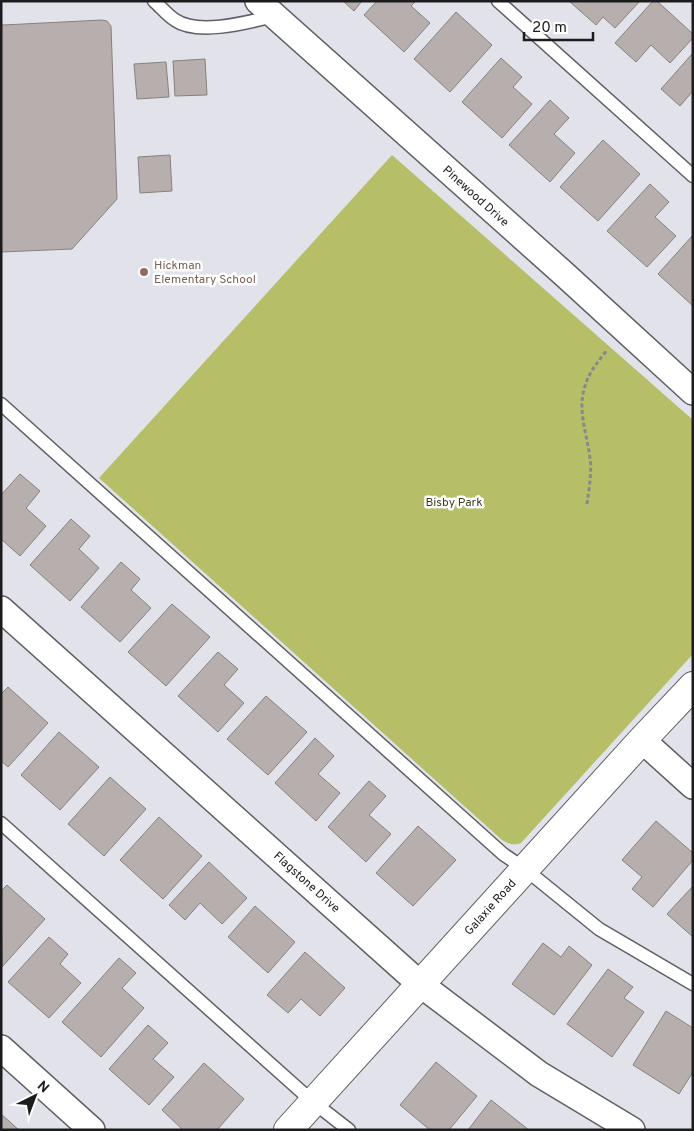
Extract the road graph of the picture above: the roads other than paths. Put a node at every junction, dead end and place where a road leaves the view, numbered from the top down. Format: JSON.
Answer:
{"nodes":[{"id":1,"x":154,"y":1,"type":"edge"},
{"id":2,"x":498,"y":1,"type":"edge"},
{"id":3,"x":266,"y":8,"type":"edge"},
{"id":4,"x":693,"y":176,"type":"edge"},
{"id":5,"x":693,"y":392,"type":"edge"},
{"id":6,"x":1,"y":404,"type":"edge"},
{"id":7,"x":1,"y":609,"type":"edge"},
{"id":8,"x":693,"y":686,"type":"edge"},
{"id":9,"x":642,"y":740,"type":"junction"},
{"id":10,"x":693,"y":786,"type":"edge"},
{"id":11,"x":1,"y":823,"type":"edge"},
{"id":12,"x":525,"y":869,"type":"junction"},
{"id":13,"x":420,"y":984,"type":"junction"},
{"id":14,"x":693,"y":984,"type":"edge"},
{"id":15,"x":1,"y":1048,"type":"edge"},
{"id":16,"x":313,"y":1102,"type":"junction"},
{"id":17,"x":92,"y":1130,"type":"edge"},
{"id":18,"x":288,"y":1130,"type":"edge"},
{"id":19,"x":350,"y":1130,"type":"edge"},
{"id":20,"x":632,"y":1130,"type":"edge"}],
"edges":[{"from":1,"to":3,"type":"lane"},
{"from":2,"to":4,"type":"lane"},
{"from":3,"to":5,"type":"street","name":"Pinewood Drive"},
{"from":6,"to":12,"type":"lane"},
{"from":7,"to":13,"type":"street","name":"Flagstone Drive"},
{"from":8,"to":9,"type":"street","name":"Galaxie Road"},
{"from":9,"to":10,"type":"street"},
{"from":9,"to":12,"type":"street","name":"Galaxie Road"},
{"from":11,"to":16,"type":"lane"},
{"from":12,"to":13,"type":"street","name":"Galaxie Road"},
{"from":12,"to":14,"type":"lane"},
{"from":13,"to":16,"type":"street","name":"Galaxie Road"},
{"from":13,"to":20,"type":"street","name":"Flagstone Drive"},
{"from":15,"to":17,"type":"street"},
{"from":16,"to":18,"type":"street","name":"Galaxie Road"},
{"from":16,"to":19,"type":"lane"}]}
